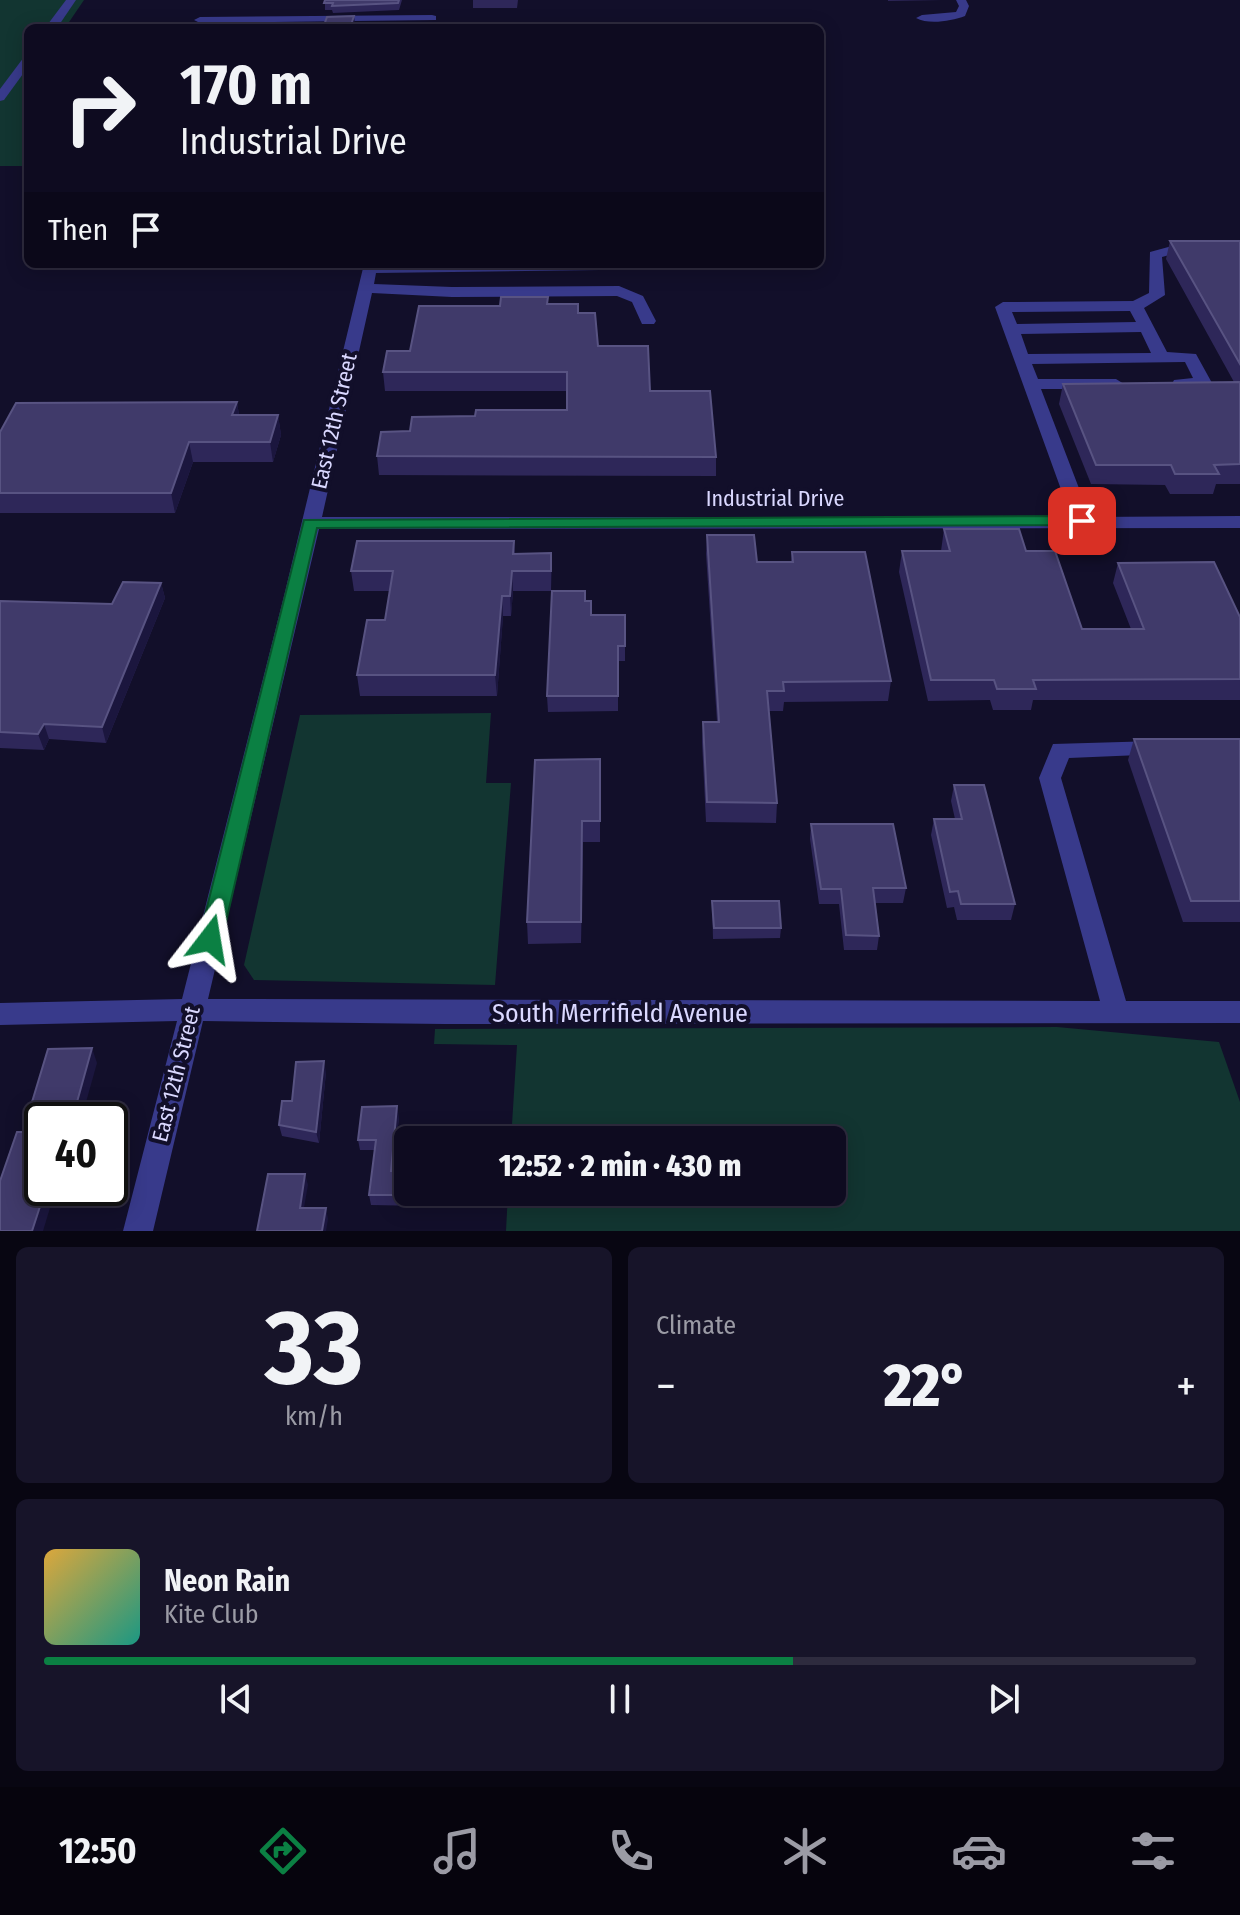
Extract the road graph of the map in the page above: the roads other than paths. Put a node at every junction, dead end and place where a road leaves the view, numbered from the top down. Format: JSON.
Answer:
{"nodes":[{"id":1,"x":71,"y":0,"type":"edge"},
{"id":2,"x":961,"y":0,"type":"edge"},
{"id":3,"x":432,"y":18,"type":"edge"},
{"id":4,"x":922,"y":18,"type":"dead end"},
{"id":5,"x":201,"y":19,"type":"edge"},
{"id":6,"x":54,"y":24,"type":"edge"},
{"id":7,"x":24,"y":64,"type":"edge"},
{"id":8,"x":0,"y":97,"type":"edge"},
{"id":9,"x":1240,"y":249,"type":"edge"},
{"id":10,"x":457,"y":268,"type":"edge"},
{"id":11,"x":369,"y":274,"type":"edge"},
{"id":12,"x":1136,"y":306,"type":"junction"},
{"id":13,"x":648,"y":321,"type":"dead end"},
{"id":14,"x":1146,"y":327,"type":"junction"},
{"id":15,"x":1011,"y":329,"type":"junction"},
{"id":16,"x":1161,"y":357,"type":"junction"},
{"id":17,"x":1023,"y":359,"type":"junction"},
{"id":18,"x":1032,"y":384,"type":"junction"},
{"id":19,"x":1126,"y":384,"type":"edge"},
{"id":20,"x":1157,"y":384,"type":"edge"},
{"id":21,"x":1082,"y":521,"type":"junction"},
{"id":22,"x":1240,"y":522,"type":"edge"},
{"id":23,"x":310,"y":523,"type":"junction"},
{"id":24,"x":1180,"y":748,"type":"edge"},
{"id":25,"x":192,"y":1010,"type":"junction"},
{"id":26,"x":1116,"y":1012,"type":"junction"},
{"id":27,"x":1240,"y":1012,"type":"edge"},
{"id":28,"x":0,"y":1014,"type":"edge"},
{"id":29,"x":138,"y":1231,"type":"edge"}],
"edges":[{"from":1,"to":6,"type":"street"},
{"from":2,"to":4,"type":"street"},
{"from":3,"to":5,"type":"street"},
{"from":7,"to":8,"type":"street"},
{"from":9,"to":12,"type":"street"},
{"from":10,"to":11,"type":"street"},
{"from":11,"to":13,"type":"street"},
{"from":11,"to":23,"type":"street","name":"East 12th Street"},
{"from":12,"to":14,"type":"street"},
{"from":12,"to":15,"type":"street"},
{"from":14,"to":15,"type":"street"},
{"from":14,"to":16,"type":"street"},
{"from":15,"to":17,"type":"street"},
{"from":16,"to":17,"type":"street"},
{"from":16,"to":20,"type":"street"},
{"from":17,"to":18,"type":"street"},
{"from":18,"to":19,"type":"street"},
{"from":18,"to":21,"type":"street"},
{"from":21,"to":22,"type":"street","name":"Industrial Drive"},
{"from":21,"to":23,"type":"street","name":"Industrial Drive"},
{"from":23,"to":25,"type":"street","name":"East 12th Street"},
{"from":24,"to":26,"type":"street"},
{"from":25,"to":26,"type":"street","name":"South Merrifield Avenue"},
{"from":25,"to":28,"type":"street","name":"South Merrifield Avenue"},
{"from":25,"to":29,"type":"street","name":"East 12th Street"},
{"from":26,"to":27,"type":"street","name":"South Merrifield Avenue"}]}
